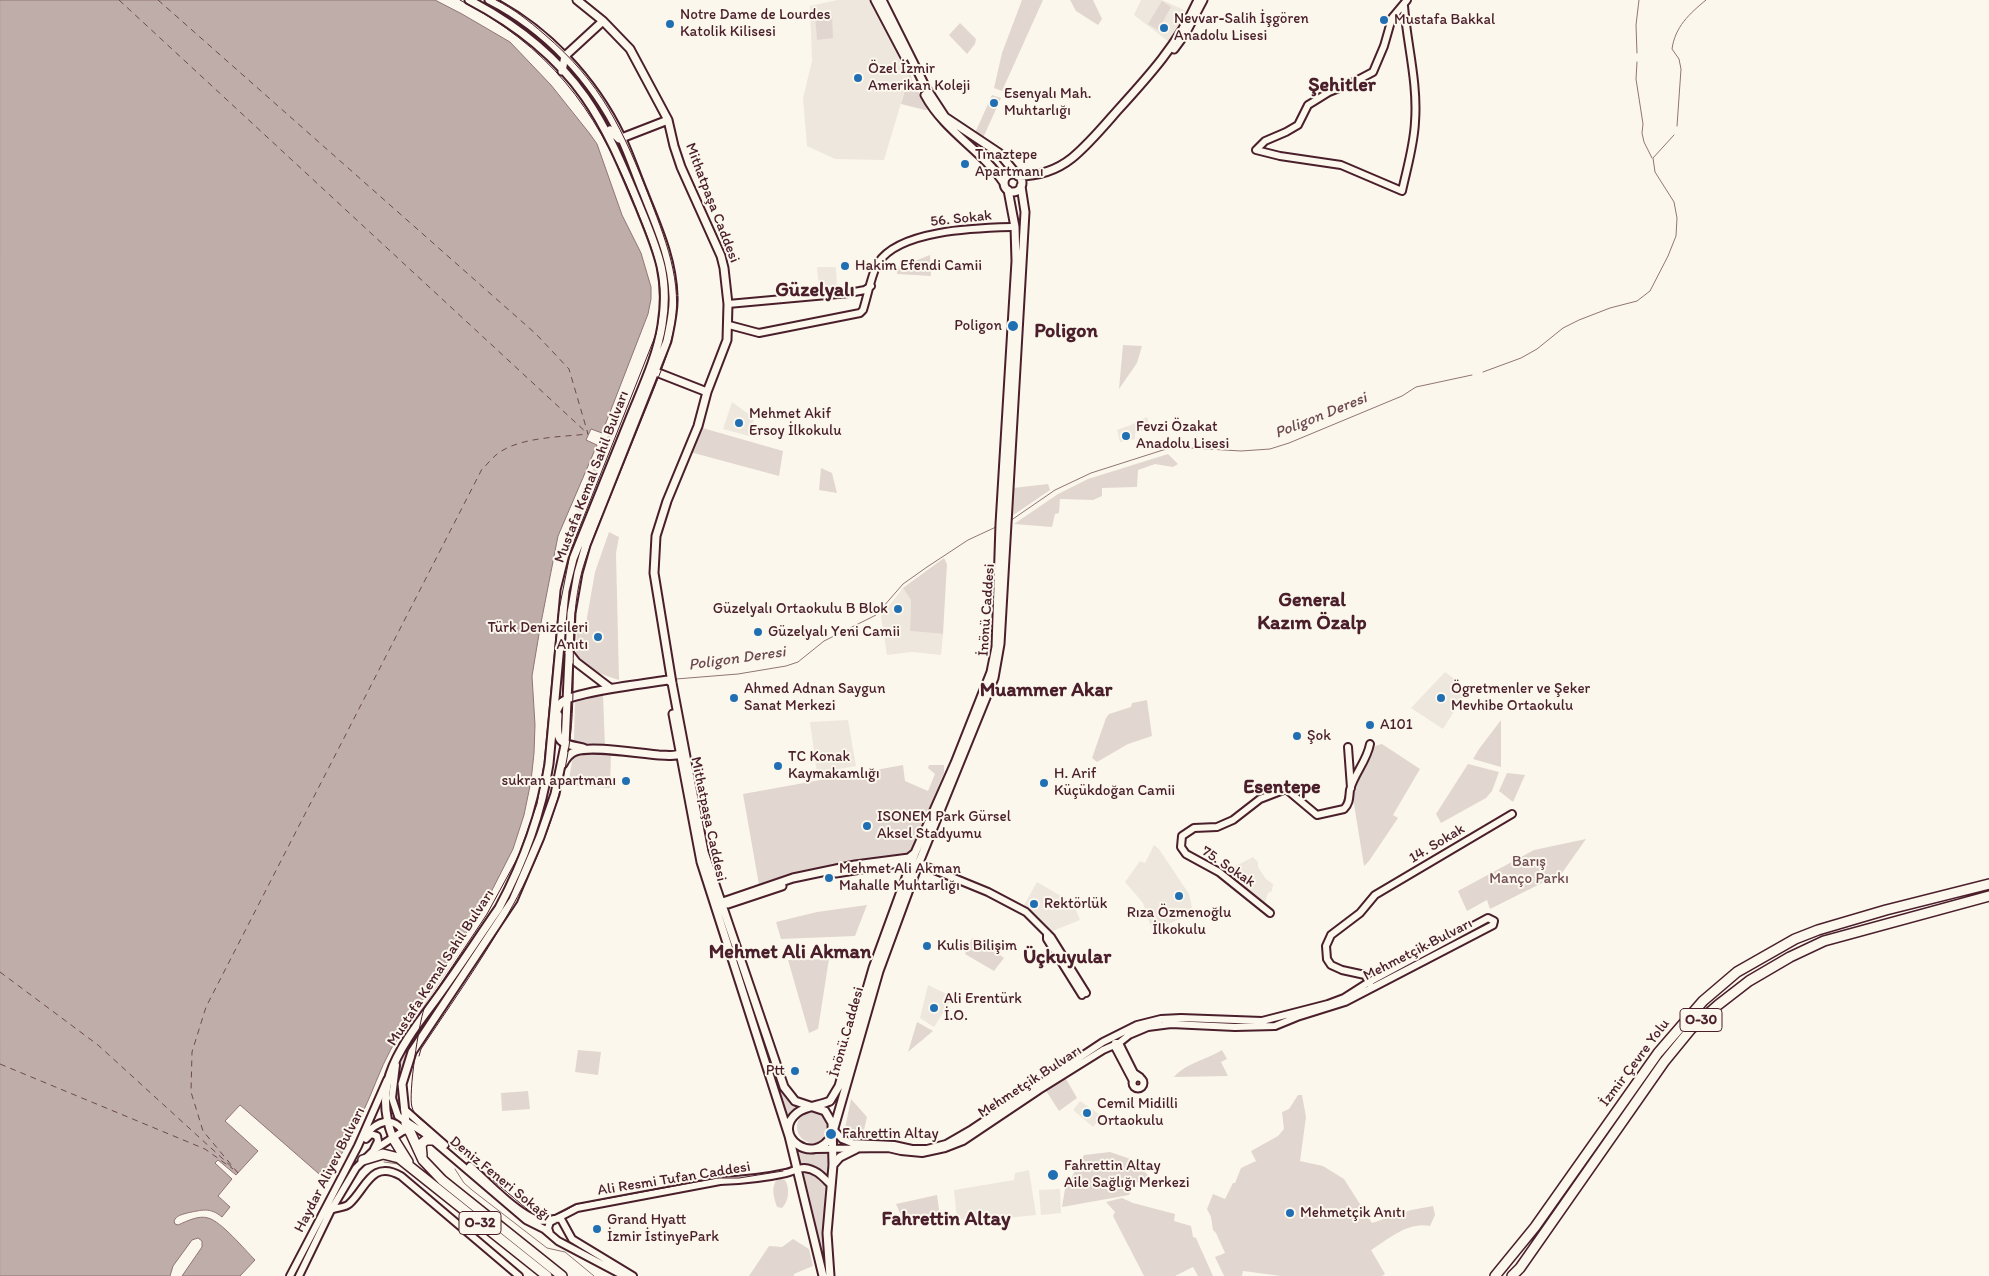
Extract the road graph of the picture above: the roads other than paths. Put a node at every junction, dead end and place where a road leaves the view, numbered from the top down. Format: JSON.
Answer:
{"nodes":[{"id":1,"x":469,"y":0,"type":"edge"},
{"id":2,"x":489,"y":0,"type":"edge"},
{"id":3,"x":577,"y":0,"type":"edge"},
{"id":4,"x":875,"y":0,"type":"edge"},
{"id":5,"x":882,"y":0,"type":"edge"},
{"id":6,"x":1198,"y":0,"type":"edge"},
{"id":7,"x":1203,"y":0,"type":"edge"},
{"id":8,"x":1405,"y":3,"type":"edge"},
{"id":9,"x":603,"y":21,"type":"junction"},
{"id":10,"x":565,"y":56,"type":"junction"},
{"id":11,"x":562,"y":71,"type":"junction"},
{"id":12,"x":1154,"y":71,"type":"junction"},
{"id":13,"x":584,"y":96,"type":"junction"},
{"id":14,"x":668,"y":120,"type":"junction"},
{"id":15,"x":622,"y":138,"type":"junction"},
{"id":16,"x":1018,"y":176,"type":"junction"},
{"id":17,"x":1032,"y":176,"type":"junction"},
{"id":18,"x":1004,"y":183,"type":"junction"},
{"id":19,"x":1021,"y":185,"type":"junction"},
{"id":20,"x":1008,"y":190,"type":"junction"},
{"id":21,"x":1015,"y":227,"type":"junction"},
{"id":22,"x":871,"y":286,"type":"junction"},
{"id":23,"x":728,"y":304,"type":"junction"},
{"id":24,"x":729,"y":325,"type":"junction"},
{"id":25,"x":656,"y":372,"type":"junction"},
{"id":26,"x":707,"y":392,"type":"junction"},
{"id":27,"x":560,"y":643,"type":"junction"},
{"id":28,"x":568,"y":652,"type":"junction"},
{"id":29,"x":670,"y":682,"type":"junction"},
{"id":30,"x":610,"y":688,"type":"junction"},
{"id":31,"x":567,"y":699,"type":"junction"},
{"id":32,"x":558,"y":708,"type":"junction"},
{"id":33,"x":552,"y":728,"type":"junction"},
{"id":34,"x":1370,"y":744,"type":"dead end"},
{"id":35,"x":565,"y":745,"type":"junction"},
{"id":36,"x":1348,"y":747,"type":"dead end"},
{"id":37,"x":596,"y":750,"type":"junction"},
{"id":38,"x":682,"y":752,"type":"junction"},
{"id":39,"x":548,"y":770,"type":"junction"},
{"id":40,"x":560,"y":772,"type":"junction"},
{"id":41,"x":1351,"y":788,"type":"junction"},
{"id":42,"x":554,"y":794,"type":"junction"},
{"id":43,"x":1512,"y":814,"type":"dead end"},
{"id":44,"x":912,"y":862,"type":"junction"},
{"id":45,"x":1989,"y":884,"type":"edge"},
{"id":46,"x":760,"y":888,"type":"junction"},
{"id":47,"x":768,"y":891,"type":"junction"},
{"id":48,"x":1989,"y":896,"type":"edge"},
{"id":49,"x":719,"y":905,"type":"junction"},
{"id":50,"x":1270,"y":913,"type":"dead end"},
{"id":51,"x":1370,"y":985,"type":"junction"},
{"id":52,"x":1084,"y":994,"type":"dead end"},
{"id":53,"x":1122,"y":1032,"type":"junction"},
{"id":54,"x":1103,"y":1042,"type":"junction"},
{"id":55,"x":1116,"y":1043,"type":"junction"},
{"id":56,"x":397,"y":1059,"type":"junction"},
{"id":57,"x":390,"y":1074,"type":"junction"},
{"id":58,"x":1140,"y":1077,"type":"junction"},
{"id":59,"x":1133,"y":1081,"type":"junction"},
{"id":60,"x":812,"y":1107,"type":"junction"},
{"id":61,"x":403,"y":1108,"type":"junction"},
{"id":62,"x":1006,"y":1109,"type":"junction"},
{"id":63,"x":388,"y":1121,"type":"junction"},
{"id":64,"x":408,"y":1128,"type":"junction"},
{"id":65,"x":833,"y":1129,"type":"junction"},
{"id":66,"x":789,"y":1136,"type":"junction"},
{"id":67,"x":393,"y":1138,"type":"junction"},
{"id":68,"x":433,"y":1138,"type":"junction"},
{"id":69,"x":358,"y":1146,"type":"junction"},
{"id":70,"x":833,"y":1148,"type":"junction"},
{"id":71,"x":814,"y":1149,"type":"junction"},
{"id":72,"x":856,"y":1149,"type":"junction"},
{"id":73,"x":374,"y":1150,"type":"junction"},
{"id":74,"x":363,"y":1160,"type":"junction"},
{"id":75,"x":423,"y":1160,"type":"junction"},
{"id":76,"x":833,"y":1165,"type":"junction"},
{"id":77,"x":797,"y":1169,"type":"junction"},
{"id":78,"x":414,"y":1170,"type":"junction"},
{"id":79,"x":830,"y":1184,"type":"junction"},
{"id":80,"x":341,"y":1192,"type":"junction"},
{"id":81,"x":353,"y":1199,"type":"junction"},
{"id":82,"x":331,"y":1210,"type":"junction"},
{"id":83,"x":556,"y":1218,"type":"junction"},
{"id":84,"x":566,"y":1228,"type":"junction"},
{"id":85,"x":552,"y":1238,"type":"junction"},
{"id":86,"x":1512,"y":1256,"type":"junction"},
{"id":87,"x":830,"y":1274,"type":"edge"},
{"id":88,"x":290,"y":1276,"type":"edge"},
{"id":89,"x":299,"y":1276,"type":"edge"},
{"id":90,"x":519,"y":1276,"type":"edge"},
{"id":91,"x":547,"y":1276,"type":"edge"},
{"id":92,"x":562,"y":1276,"type":"edge"},
{"id":93,"x":624,"y":1276,"type":"edge"},
{"id":94,"x":633,"y":1276,"type":"edge"},
{"id":95,"x":821,"y":1276,"type":"edge"},
{"id":96,"x":1489,"y":1276,"type":"edge"},
{"id":97,"x":1496,"y":1276,"type":"edge"},
{"id":98,"x":1513,"y":1276,"type":"edge"}],
"edges":[{"from":1,"to":11,"type":"main road","name":"Mustafa Kemal Sahil Bulvarı"},
{"from":2,"to":10,"type":"main road","name":"Mustafa Kemal Sahil Bulvarı"},
{"from":3,"to":9,"type":"main road","name":"Mithatpaşa Caddesi"},
{"from":4,"to":18,"type":"main road"},
{"from":5,"to":16,"type":"main road"},
{"from":6,"to":12,"type":"main road"},
{"from":7,"to":12,"type":"main road"},
{"from":8,"to":8,"type":"main road"},
{"from":9,"to":10,"type":"main road"},
{"from":9,"to":14,"type":"main road","name":"Mithatpaşa Caddesi"},
{"from":10,"to":11,"type":"main road"},
{"from":10,"to":15,"type":"main road","name":"Mustafa Kemal Sahil Bulvarı"},
{"from":11,"to":13,"type":"main road","name":"Mustafa Kemal Sahil Bulvarı"},
{"from":12,"to":17,"type":"main road"},
{"from":13,"to":15,"type":"main road"},
{"from":13,"to":27,"type":"main road","name":"Mustafa Kemal Sahil Bulvarı"},
{"from":14,"to":15,"type":"main road"},
{"from":14,"to":23,"type":"main road","name":"Mithatpaşa Caddesi"},
{"from":15,"to":25,"type":"main road","name":"Mustafa Kemal Sahil Bulvarı"},
{"from":16,"to":17,"type":"main road"},
{"from":16,"to":18,"type":"main road"},
{"from":16,"to":19,"type":"main road"},
{"from":17,"to":19,"type":"main road"},
{"from":18,"to":20,"type":"main road"},
{"from":19,"to":20,"type":"main road"},
{"from":19,"to":44,"type":"main road","name":"İnönü Caddesi"},
{"from":20,"to":21,"type":"main road","name":"İnönü Caddesi"},
{"from":21,"to":22,"type":"main road","name":"56. Sokak"},
{"from":21,"to":44,"type":"main road","name":"İnönü Caddesi"},
{"from":22,"to":23,"type":"main road"},
{"from":22,"to":24,"type":"main road","name":"56. Sokak"},
{"from":23,"to":24,"type":"main road","name":"Mithatpaşa Caddesi"},
{"from":24,"to":26,"type":"main road","name":"Mithatpaşa Caddesi"},
{"from":25,"to":26,"type":"main road"},
{"from":25,"to":28,"type":"main road","name":"Mustafa Kemal Sahil Bulvarı"},
{"from":26,"to":29,"type":"main road","name":"Mithatpaşa Caddesi"},
{"from":27,"to":32,"type":"main road"},
{"from":27,"to":33,"type":"main road","name":"Mustafa Kemal Sahil Bulvarı"},
{"from":28,"to":30,"type":"main road"},
{"from":28,"to":31,"type":"main road","name":"Mustafa Kemal Sahil Bulvarı"},
{"from":29,"to":30,"type":"main road"},
{"from":29,"to":38,"type":"main road","name":"Mithatpaşa Caddesi"},
{"from":30,"to":31,"type":"main road"},
{"from":31,"to":32,"type":"main road"},
{"from":31,"to":35,"type":"main road","name":"Mustafa Kemal Sahil Bulvarı"},
{"from":32,"to":33,"type":"main road"},
{"from":32,"to":35,"type":"main road"},
{"from":33,"to":39,"type":"main road","name":"Mustafa Kemal Sahil Bulvarı"},
{"from":34,"to":41,"type":"main road"},
{"from":35,"to":37,"type":"main road"},
{"from":35,"to":40,"type":"main road","name":"Mustafa Kemal Sahil Bulvarı"},
{"from":36,"to":41,"type":"main road"},
{"from":37,"to":38,"type":"main road"},
{"from":37,"to":40,"type":"main road"},
{"from":38,"to":49,"type":"main road","name":"Mithatpaşa Caddesi"},
{"from":39,"to":42,"type":"main road"},
{"from":39,"to":56,"type":"main road","name":"Mustafa Kemal Sahil Bulvarı"},
{"from":40,"to":42,"type":"main road","name":"Mustafa Kemal Sahil Bulvarı"},
{"from":41,"to":50,"type":"main road","name":"75. Sokak"},
{"from":42,"to":61,"type":"main road","name":"Mustafa Kemal Sahil Bulvarı"},
{"from":43,"to":51,"type":"main road","name":"14. Sokak"},
{"from":44,"to":46,"type":"main road"},
{"from":44,"to":47,"type":"main road"},
{"from":44,"to":52,"type":"main road"},
{"from":44,"to":60,"type":"main road","name":"İnönü Caddesi"},
{"from":44,"to":65,"type":"main road","name":"İnönü Caddesi"},
{"from":45,"to":86,"type":"highway","name":"İzmir Çevre Yolu","number":"O-30"},
{"from":46,"to":47,"type":"main road"},
{"from":46,"to":49,"type":"main road"},
{"from":47,"to":49,"type":"main road"},
{"from":48,"to":98,"type":"highway","name":"İzmir Çevre Yolu","number":"O-30"},
{"from":49,"to":60,"type":"main road","name":"Mithatpaşa Caddesi"},
{"from":49,"to":66,"type":"main road","name":"Mithatpaşa Caddesi"},
{"from":51,"to":51,"type":"main road","name":"Mehmetçik Bulvarı"},
{"from":51,"to":53,"type":"main road","name":"Mehmetçik Bulvarı"},
{"from":51,"to":55,"type":"main road","name":"Mehmetçik Bulvarı"},
{"from":53,"to":54,"type":"main road","name":"Mehmetçik Bulvarı"},
{"from":53,"to":55,"type":"main road"},
{"from":54,"to":55,"type":"main road"},
{"from":54,"to":62,"type":"main road","name":"Mehmetçik Bulvarı"},
{"from":55,"to":58,"type":"main road"},
{"from":55,"to":59,"type":"main road"},
{"from":55,"to":62,"type":"main road","name":"Mehmetçik Bulvarı"},
{"from":56,"to":57,"type":"main road","name":"Mustafa Kemal Sahil Bulvarı"},
{"from":56,"to":64,"type":"main road"},
{"from":57,"to":63,"type":"main road","name":"Mustafa Kemal Sahil Bulvarı"},
{"from":57,"to":69,"type":"main road","name":"Haydar Aliyev Bulvarı"},
{"from":58,"to":59,"type":"main road"},
{"from":58,"to":59,"type":"main road"},
{"from":60,"to":65,"type":"main road"},
{"from":60,"to":66,"type":"main road"},
{"from":61,"to":64,"type":"main road","name":"Mustafa Kemal Sahil Bulvarı"},
{"from":61,"to":68,"type":"main road"},
{"from":62,"to":65,"type":"main road","name":"Mehmetçik Bulvarı"},
{"from":62,"to":72,"type":"main road","name":"Mehmetçik Bulvarı"},
{"from":63,"to":64,"type":"main road"},
{"from":63,"to":67,"type":"main road","name":"Mustafa Kemal Sahil Bulvarı"},
{"from":63,"to":69,"type":"main road"},
{"from":64,"to":67,"type":"main road","name":"Haydar Aliyev Bulvarı"},
{"from":64,"to":68,"type":"main road"},
{"from":64,"to":75,"type":"highway"},
{"from":65,"to":70,"type":"main road"},
{"from":65,"to":71,"type":"main road"},
{"from":66,"to":71,"type":"main road"},
{"from":66,"to":77,"type":"main road","name":"Mithatpaşa Caddesi"},
{"from":67,"to":73,"type":"main road","name":"Haydar Aliyev Bulvarı"},
{"from":67,"to":78,"type":"highway","name":"Mustafa Kemal Sahil Bulvarı"},
{"from":68,"to":75,"type":"highway"},
{"from":68,"to":83,"type":"main road","name":"Deniz Feneri Sokağı"},
{"from":68,"to":85,"type":"main road","name":"Deniz Feneri Sokağı"},
{"from":69,"to":73,"type":"main road"},
{"from":69,"to":88,"type":"main road","name":"Haydar Aliyev Bulvarı"},
{"from":70,"to":71,"type":"main road","name":"Mehmetçik Bulvarı"},
{"from":70,"to":72,"type":"main road","name":"Mehmetçik Bulvarı"},
{"from":70,"to":76,"type":"main road"},
{"from":72,"to":76,"type":"main road"},
{"from":73,"to":74,"type":"main road","name":"Haydar Aliyev Bulvarı"},
{"from":74,"to":78,"type":"highway"},
{"from":74,"to":80,"type":"main road","name":"Haydar Aliyev Bulvarı"},
{"from":75,"to":92,"type":"highway","number":"O-32"},
{"from":76,"to":79,"type":"main road"},
{"from":77,"to":79,"type":"main road"},
{"from":77,"to":83,"type":"main road","name":"Ali Resmi Tufan Caddesi"},
{"from":77,"to":95,"type":"main road"},
{"from":78,"to":91,"type":"highway","number":"O-32"},
{"from":79,"to":87,"type":"main road"},
{"from":80,"to":81,"type":"main road"},
{"from":80,"to":82,"type":"main road","name":"Haydar Aliyev Bulvarı"},
{"from":81,"to":82,"type":"main road"},
{"from":81,"to":90,"type":"main road"},
{"from":82,"to":89,"type":"main road","name":"Haydar Aliyev Bulvarı"},
{"from":83,"to":84,"type":"main road","name":"Deniz Feneri Sokağı"},
{"from":83,"to":85,"type":"main road"},
{"from":84,"to":85,"type":"main road","name":"Deniz Feneri Sokağı"},
{"from":84,"to":94,"type":"main road","name":"Deniz Feneri Sokağı"},
{"from":85,"to":93,"type":"main road","name":"Deniz Feneri Sokağı"},
{"from":86,"to":96,"type":"highway"},
{"from":86,"to":97,"type":"highway","name":"İzmir Çevre Yolu","number":"O-30"}]}
